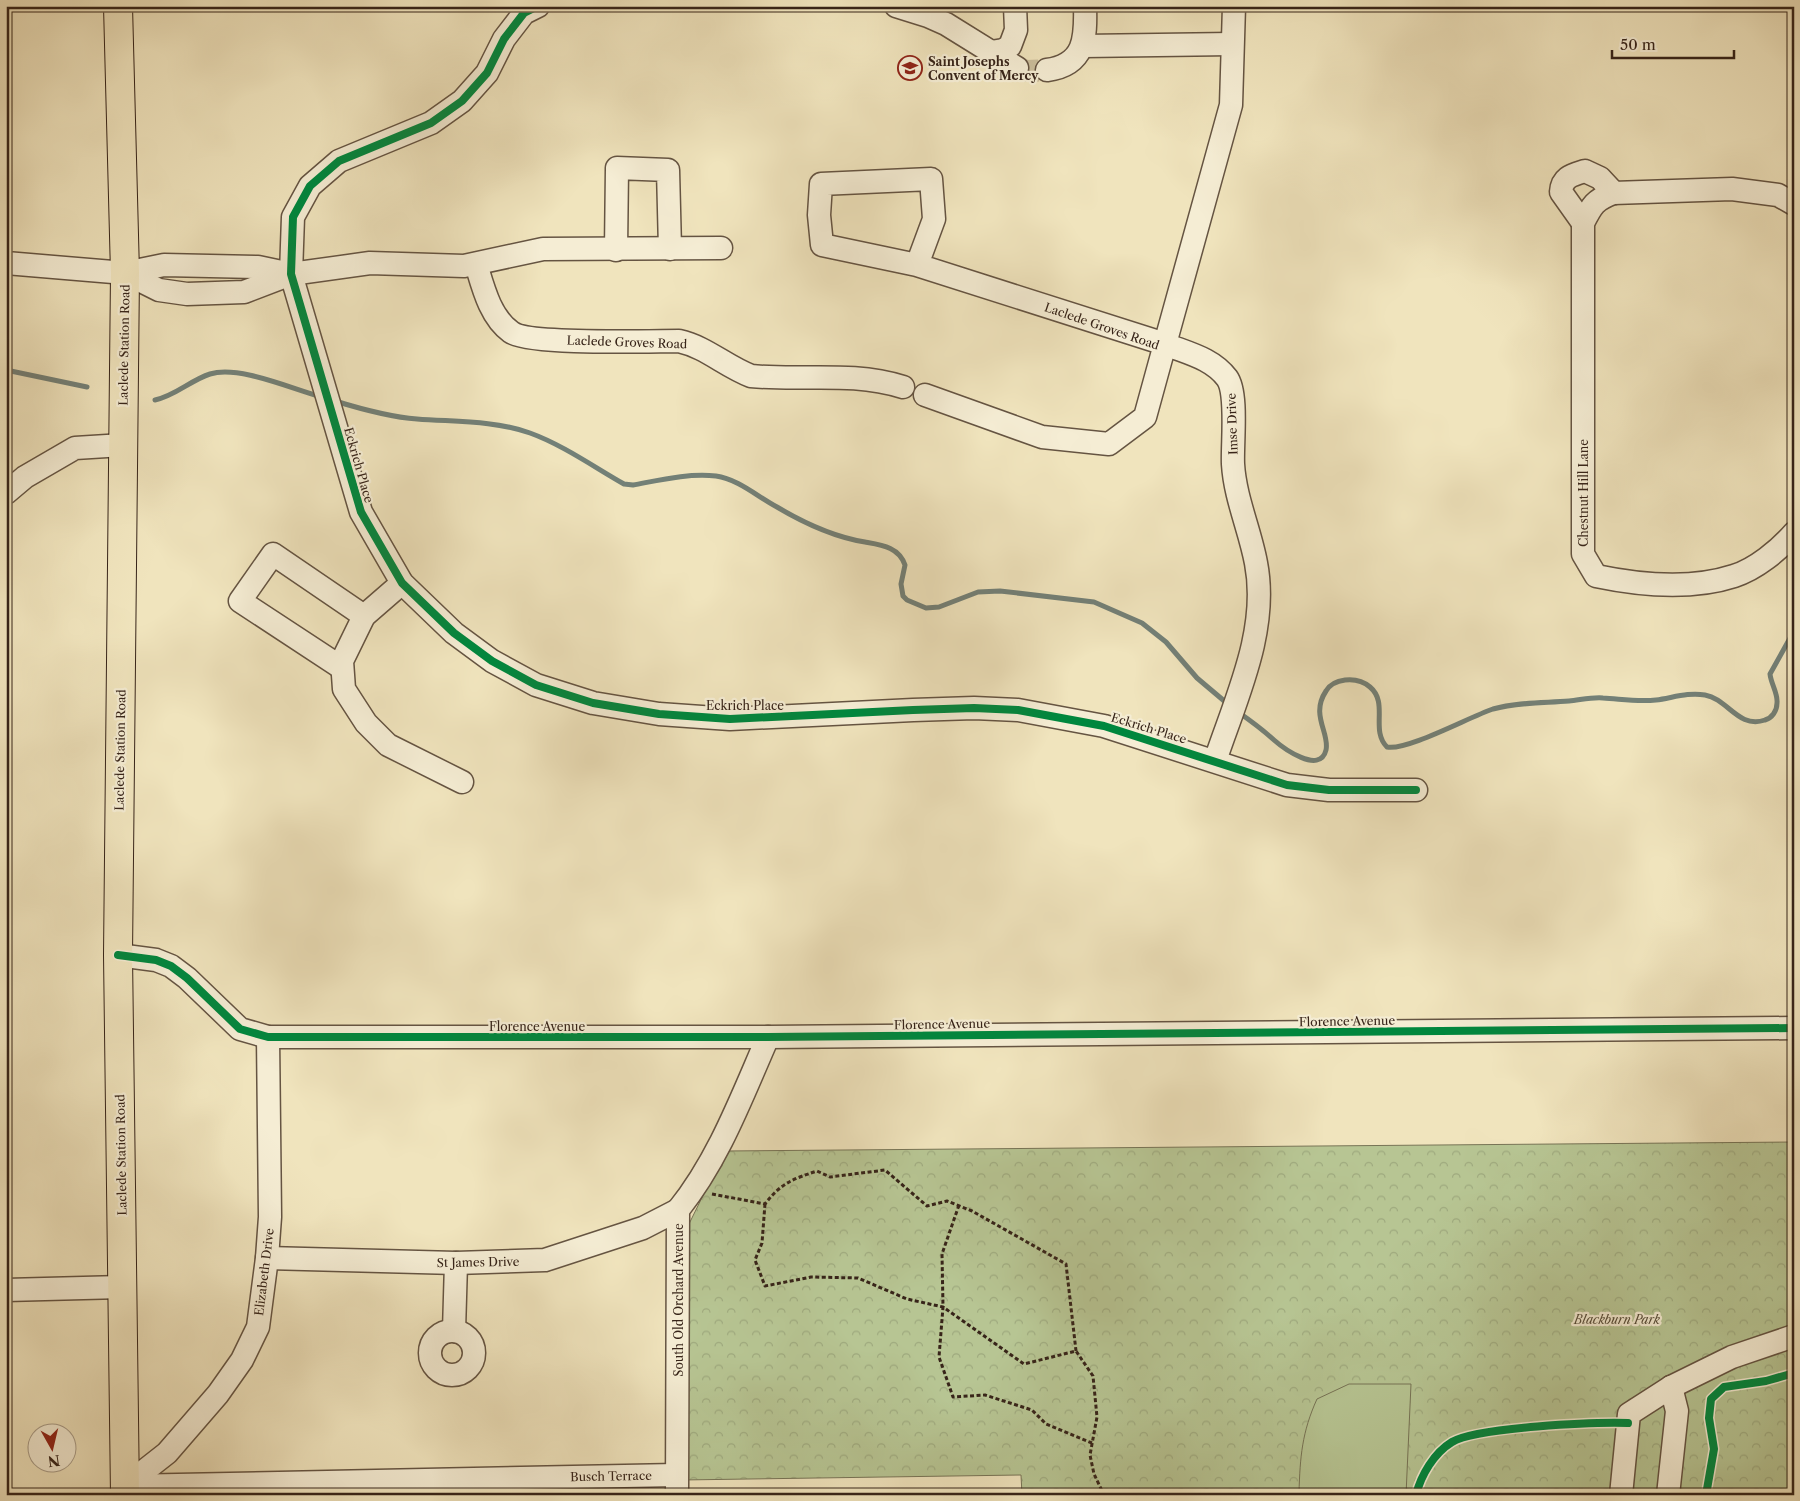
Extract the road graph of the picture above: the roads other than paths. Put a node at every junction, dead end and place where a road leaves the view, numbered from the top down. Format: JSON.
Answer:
{"nodes":[{"id":1,"x":118,"y":6,"type":"edge"},
{"id":2,"x":538,"y":6,"type":"edge"},
{"id":3,"x":896,"y":6,"type":"edge"},
{"id":4,"x":1016,"y":6,"type":"edge"},
{"id":5,"x":1085,"y":6,"type":"edge"},
{"id":6,"x":1234,"y":6,"type":"edge"},
{"id":7,"x":1232,"y":44,"type":"junction"},
{"id":8,"x":1083,"y":46,"type":"junction"},
{"id":9,"x":990,"y":52,"type":"junction"},
{"id":10,"x":1016,"y":68,"type":"tunnel mouth"},
{"id":11,"x":1047,"y":70,"type":"tunnel mouth"},
{"id":12,"x":1614,"y":193,"type":"junction"},
{"id":13,"x":1794,"y":204,"type":"edge"},
{"id":14,"x":1584,"y":223,"type":"junction"},
{"id":15,"x":722,"y":248,"type":"dead end"},
{"id":16,"x":670,"y":249,"type":"junction"},
{"id":17,"x":616,"y":250,"type":"junction"},
{"id":18,"x":6,"y":263,"type":"edge"},
{"id":19,"x":476,"y":264,"type":"junction"},
{"id":20,"x":917,"y":265,"type":"junction"},
{"id":21,"x":125,"y":273,"type":"junction"},
{"id":22,"x":290,"y":274,"type":"junction"},
{"id":23,"x":1165,"y":344,"type":"junction"},
{"id":24,"x":903,"y":387,"type":"dead end"},
{"id":25,"x":925,"y":395,"type":"dead end"},
{"id":26,"x":123,"y":444,"type":"junction"},
{"id":27,"x":6,"y":493,"type":"edge"},
{"id":28,"x":1794,"y":533,"type":"edge"},
{"id":29,"x":402,"y":583,"type":"junction"},
{"id":30,"x":364,"y":616,"type":"junction"},
{"id":31,"x":342,"y":668,"type":"junction"},
{"id":32,"x":1215,"y":761,"type":"junction"},
{"id":33,"x":462,"y":782,"type":"dead end"},
{"id":34,"x":1416,"y":790,"type":"dead end"},
{"id":35,"x":118,"y":955,"type":"junction"},
{"id":36,"x":1794,"y":1028,"type":"edge"},
{"id":37,"x":268,"y":1037,"type":"junction"},
{"id":38,"x":768,"y":1037,"type":"junction"},
{"id":39,"x":678,"y":1210,"type":"junction"},
{"id":40,"x":267,"y":1258,"type":"junction"},
{"id":41,"x":456,"y":1264,"type":"junction"},
{"id":42,"x":122,"y":1287,"type":"junction"},
{"id":43,"x":6,"y":1290,"type":"edge"},
{"id":44,"x":454,"y":1331,"type":"dead end"},
{"id":45,"x":1794,"y":1336,"type":"edge"},
{"id":46,"x":1671,"y":1387,"type":"junction"},
{"id":47,"x":676,"y":1485,"type":"edge"},
{"id":48,"x":125,"y":1490,"type":"edge"},
{"id":49,"x":1622,"y":1495,"type":"edge"},
{"id":50,"x":1668,"y":1495,"type":"edge"}],
"edges":[{"from":1,"to":21,"type":"main road","name":"Laclede Station Road"},
{"from":2,"to":22,"type":"street"},
{"from":3,"to":9,"type":"street"},
{"from":4,"to":9,"type":"street"},
{"from":5,"to":8,"type":"street"},
{"from":6,"to":7,"type":"street"},
{"from":7,"to":8,"type":"street"},
{"from":7,"to":23,"type":"street"},
{"from":8,"to":11,"type":"street"},
{"from":9,"to":10,"type":"street"},
{"from":12,"to":13,"type":"street","name":"Chestnut Hill Lane"},
{"from":12,"to":14,"type":"street","name":"Chestnut Hill Lane"},
{"from":12,"to":14,"type":"street"},
{"from":14,"to":28,"type":"street","name":"Chestnut Hill Lane"},
{"from":15,"to":16,"type":"street"},
{"from":16,"to":17,"type":"street"},
{"from":16,"to":17,"type":"street"},
{"from":17,"to":19,"type":"street"},
{"from":18,"to":21,"type":"street"},
{"from":19,"to":22,"type":"street"},
{"from":19,"to":24,"type":"street","name":"Laclede Groves Road"},
{"from":20,"to":20,"type":"street","name":"Laclede Groves Road"},
{"from":20,"to":23,"type":"street","name":"Laclede Groves Road"},
{"from":21,"to":22,"type":"street"},
{"from":21,"to":26,"type":"main road","name":"Laclede Station Road"},
{"from":22,"to":29,"type":"street","name":"Eckrich Place"},
{"from":23,"to":25,"type":"street","name":"Laclede Groves Road"},
{"from":23,"to":32,"type":"street","name":"Imse Drive"},
{"from":26,"to":27,"type":"street"},
{"from":26,"to":35,"type":"main road","name":"Laclede Station Road"},
{"from":29,"to":30,"type":"street"},
{"from":29,"to":32,"type":"street","name":"Eckrich Place"},
{"from":30,"to":31,"type":"street"},
{"from":30,"to":31,"type":"street"},
{"from":31,"to":33,"type":"street"},
{"from":32,"to":34,"type":"street","name":"Eckrich Place"},
{"from":35,"to":37,"type":"street","name":"Florence Avenue"},
{"from":35,"to":42,"type":"main road","name":"Laclede Station Road"},
{"from":36,"to":38,"type":"street","name":"Florence Avenue"},
{"from":37,"to":38,"type":"street","name":"Florence Avenue"},
{"from":37,"to":40,"type":"street","name":"Elizabeth Drive"},
{"from":38,"to":39,"type":"street","name":"South Old Orchard Avenue"},
{"from":39,"to":41,"type":"street","name":"St James Drive"},
{"from":39,"to":47,"type":"street","name":"South Old Orchard Avenue"},
{"from":40,"to":41,"type":"street","name":"St James Drive"},
{"from":40,"to":48,"type":"street","name":"Elizabeth Drive"},
{"from":41,"to":44,"type":"street"},
{"from":42,"to":43,"type":"street"},
{"from":42,"to":48,"type":"main road","name":"Laclede Station Road"},
{"from":45,"to":46,"type":"street"},
{"from":46,"to":49,"type":"street"},
{"from":46,"to":50,"type":"street"},
{"from":47,"to":48,"type":"street","name":"Busch Terrace"}]}
